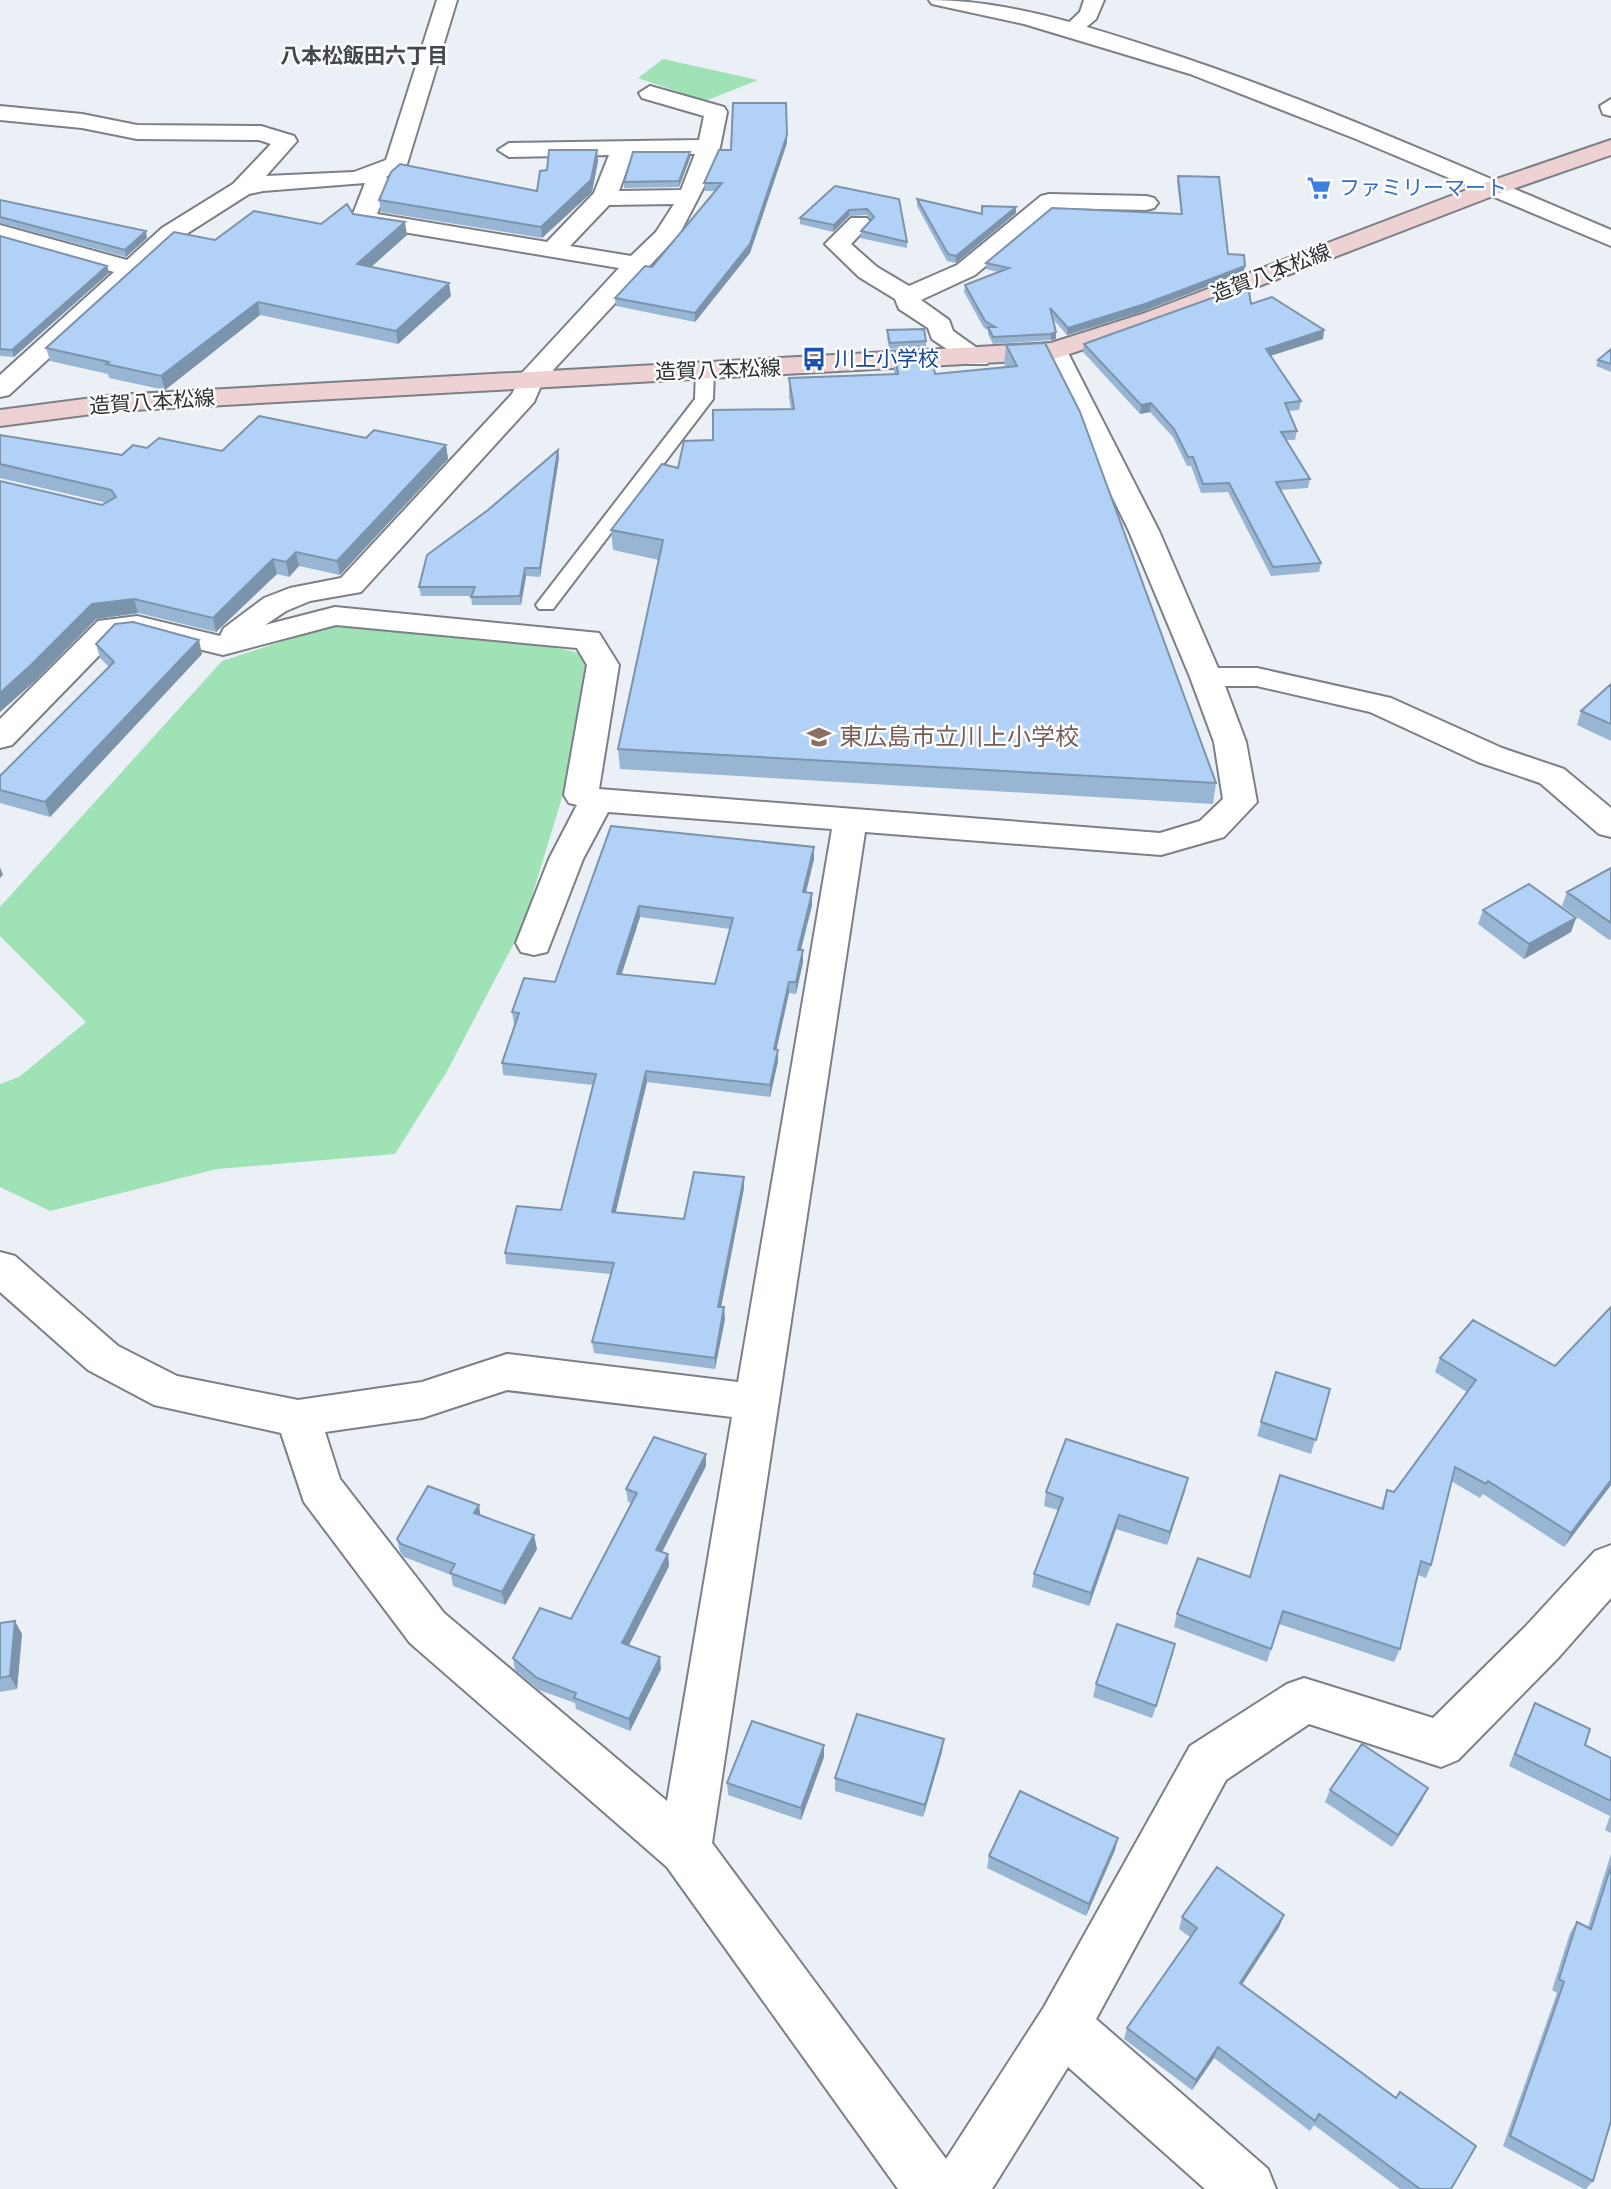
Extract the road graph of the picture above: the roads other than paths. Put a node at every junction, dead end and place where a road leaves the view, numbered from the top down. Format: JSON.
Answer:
{"nodes":[{"id":1,"x":447,"y":0,"type":"edge"},
{"id":2,"x":939,"y":0,"type":"edge"},
{"id":3,"x":1094,"y":0,"type":"edge"},
{"id":4,"x":1071,"y":30,"type":"junction"},
{"id":5,"x":650,"y":93,"type":"dead end"},
{"id":6,"x":0,"y":113,"type":"edge"},
{"id":7,"x":709,"y":147,"type":"junction"},
{"id":8,"x":1611,"y":147,"type":"edge"},
{"id":9,"x":509,"y":150,"type":"dead end"},
{"id":10,"x":621,"y":150,"type":"junction"},
{"id":11,"x":371,"y":177,"type":"junction"},
{"id":12,"x":241,"y":189,"type":"junction"},
{"id":13,"x":1490,"y":189,"type":"junction"},
{"id":14,"x":687,"y":197,"type":"junction"},
{"id":15,"x":606,"y":198,"type":"junction"},
{"id":16,"x":1146,"y":203,"type":"dead end"},
{"id":17,"x":859,"y":223,"type":"edge"},
{"id":18,"x":0,"y":232,"type":"edge"},
{"id":19,"x":1611,"y":239,"type":"edge"},
{"id":20,"x":29,"y":240,"type":"junction"},
{"id":21,"x":552,"y":250,"type":"junction"},
{"id":22,"x":0,"y":256,"type":"edge"},
{"id":23,"x":638,"y":264,"type":"junction"},
{"id":24,"x":130,"y":269,"type":"junction"},
{"id":25,"x":908,"y":296,"type":"junction"},
{"id":26,"x":1054,"y":351,"type":"junction"},
{"id":27,"x":978,"y":358,"type":"junction"},
{"id":28,"x":705,"y":370,"type":"junction"},
{"id":29,"x":531,"y":379,"type":"junction"},
{"id":30,"x":0,"y":389,"type":"edge"},
{"id":31,"x":0,"y":418,"type":"edge"},
{"id":32,"x":546,"y":605,"type":"dead end"},
{"id":33,"x":223,"y":646,"type":"junction"},
{"id":34,"x":1206,"y":677,"type":"junction"},
{"id":35,"x":0,"y":738,"type":"edge"},
{"id":36,"x":597,"y":800,"type":"junction"},
{"id":37,"x":850,"y":822,"type":"junction"},
{"id":38,"x":1611,"y":825,"type":"edge"},
{"id":39,"x":534,"y":943,"type":"dead end"},
{"id":40,"x":0,"y":1268,"type":"edge"},
{"id":41,"x":758,"y":1402,"type":"junction"},
{"id":42,"x":298,"y":1418,"type":"junction"},
{"id":43,"x":1611,"y":1565,"type":"edge"},
{"id":44,"x":685,"y":1849,"type":"junction"},
{"id":45,"x":1063,"y":2026,"type":"junction"},
{"id":46,"x":933,"y":2189,"type":"edge"},
{"id":47,"x":959,"y":2189,"type":"edge"},
{"id":48,"x":1248,"y":2189,"type":"edge"}],
"edges":[{"from":1,"to":11,"type":"street"},
{"from":2,"to":4,"type":"street"},
{"from":3,"to":4,"type":"street"},
{"from":4,"to":13,"type":"street"},
{"from":5,"to":7,"type":"street"},
{"from":6,"to":12,"type":"street"},
{"from":7,"to":10,"type":"street"},
{"from":7,"to":14,"type":"street"},
{"from":8,"to":13,"type":"main road","name":"造賀八本松線"},
{"from":9,"to":10,"type":"street"},
{"from":10,"to":15,"type":"street"},
{"from":11,"to":12,"type":"street"},
{"from":11,"to":21,"type":"street"},
{"from":12,"to":24,"type":"street"},
{"from":13,"to":19,"type":"street"},
{"from":13,"to":26,"type":"main road","name":"造賀八本松線"},
{"from":14,"to":15,"type":"street"},
{"from":14,"to":23,"type":"street"},
{"from":15,"to":21,"type":"street"},
{"from":16,"to":25,"type":"street"},
{"from":17,"to":25,"type":"street"},
{"from":18,"to":20,"type":"street"},
{"from":20,"to":22,"type":"street"},
{"from":20,"to":24,"type":"street"},
{"from":21,"to":23,"type":"street"},
{"from":23,"to":29,"type":"street"},
{"from":24,"to":30,"type":"street"},
{"from":25,"to":27,"type":"street"},
{"from":26,"to":27,"type":"main road","name":"造賀八本松線"},
{"from":26,"to":34,"type":"street"},
{"from":27,"to":28,"type":"main road","name":"造賀八本松線"},
{"from":28,"to":29,"type":"main road","name":"造賀八本松線"},
{"from":28,"to":32,"type":"lane"},
{"from":29,"to":31,"type":"main road","name":"造賀八本松線"},
{"from":29,"to":33,"type":"street"},
{"from":33,"to":35,"type":"street"},
{"from":33,"to":36,"type":"street"},
{"from":34,"to":37,"type":"street"},
{"from":34,"to":38,"type":"street"},
{"from":36,"to":37,"type":"street"},
{"from":36,"to":39,"type":"street"},
{"from":37,"to":41,"type":"street"},
{"from":40,"to":42,"type":"street"},
{"from":41,"to":42,"type":"street"},
{"from":41,"to":44,"type":"street"},
{"from":42,"to":44,"type":"street"},
{"from":43,"to":45,"type":"street"},
{"from":44,"to":46,"type":"street"},
{"from":45,"to":47,"type":"street"},
{"from":45,"to":48,"type":"street"}]}
